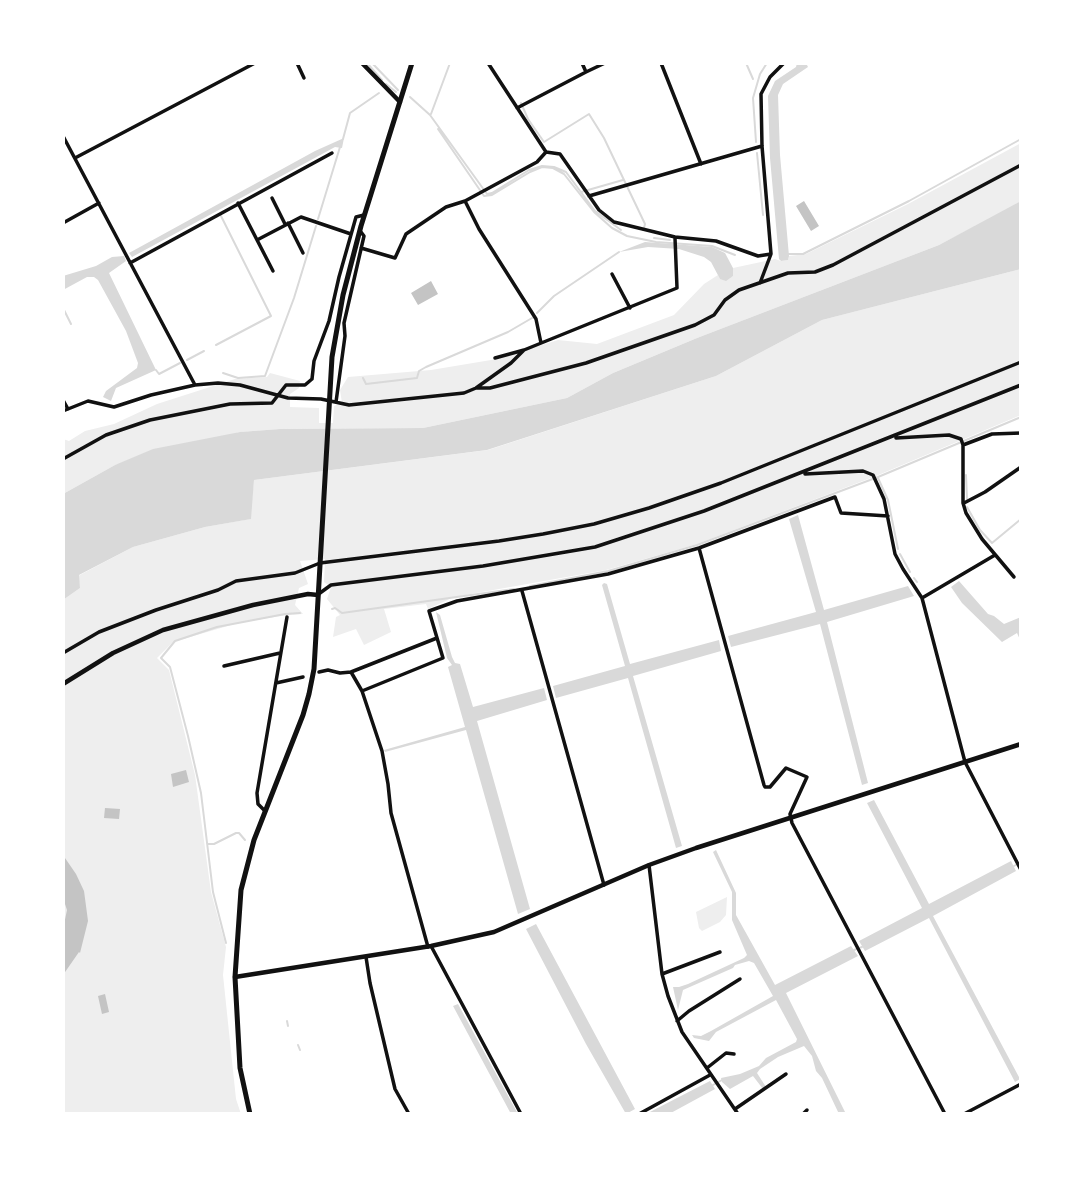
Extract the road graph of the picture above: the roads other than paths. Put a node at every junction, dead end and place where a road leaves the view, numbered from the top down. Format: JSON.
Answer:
{"nodes":[{"id":1,"x":255,"y":63,"type":"edge"},
{"id":2,"x":296,"y":63,"type":"edge"},
{"id":3,"x":362,"y":63,"type":"edge"},
{"id":4,"x":412,"y":63,"type":"edge"},
{"id":5,"x":488,"y":63,"type":"edge"},
{"id":6,"x":605,"y":63,"type":"edge"},
{"id":7,"x":661,"y":63,"type":"edge"},
{"id":8,"x":784,"y":63,"type":"edge"},
{"id":9,"x":584,"y":67,"type":"edge"},
{"id":10,"x":304,"y":78,"type":"dead end"},
{"id":11,"x":400,"y":102,"type":"junction"},
{"id":12,"x":517,"y":108,"type":"junction"},
{"id":13,"x":63,"y":136,"type":"edge"},
{"id":14,"x":762,"y":146,"type":"junction"},
{"id":15,"x":547,"y":152,"type":"junction"},
{"id":16,"x":332,"y":153,"type":"dead end"},
{"id":17,"x":75,"y":158,"type":"junction"},
{"id":18,"x":701,"y":164,"type":"junction"},
{"id":19,"x":1021,"y":166,"type":"edge"},
{"id":20,"x":587,"y":195,"type":"junction"},
{"id":21,"x":272,"y":198,"type":"dead end"},
{"id":22,"x":465,"y":201,"type":"junction"},
{"id":23,"x":99,"y":203,"type":"junction"},
{"id":24,"x":237,"y":203,"type":"junction"},
{"id":25,"x":364,"y":215,"type":"junction"},
{"id":26,"x":63,"y":223,"type":"edge"},
{"id":27,"x":287,"y":224,"type":"junction"},
{"id":28,"x":360,"y":230,"type":"junction"},
{"id":29,"x":351,"y":234,"type":"junction"},
{"id":30,"x":257,"y":240,"type":"junction"},
{"id":31,"x":676,"y":240,"type":"junction"},
{"id":32,"x":361,"y":247,"type":"junction"},
{"id":33,"x":303,"y":253,"type":"dead end"},
{"id":34,"x":771,"y":254,"type":"junction"},
{"id":35,"x":130,"y":263,"type":"junction"},
{"id":36,"x":273,"y":271,"type":"dead end"},
{"id":37,"x":612,"y":274,"type":"dead end"},
{"id":38,"x":760,"y":283,"type":"junction"},
{"id":39,"x":630,"y":308,"type":"junction"},
{"id":40,"x":541,"y":343,"type":"junction"},
{"id":41,"x":524,"y":350,"type":"junction"},
{"id":42,"x":495,"y":358,"type":"dead end"},
{"id":43,"x":1021,"y":362,"type":"edge"},
{"id":44,"x":195,"y":385,"type":"junction"},
{"id":45,"x":1021,"y":385,"type":"edge"},
{"id":46,"x":476,"y":388,"type":"junction"},
{"id":47,"x":280,"y":395,"type":"junction"},
{"id":48,"x":63,"y":400,"type":"edge"},
{"id":49,"x":332,"y":403,"type":"junction"},
{"id":50,"x":65,"y":410,"type":"edge"},
{"id":51,"x":1021,"y":433,"type":"edge"},
{"id":52,"x":892,"y":438,"type":"junction"},
{"id":53,"x":963,"y":445,"type":"junction"},
{"id":54,"x":63,"y":459,"type":"edge"},
{"id":55,"x":1021,"y":467,"type":"edge"},
{"id":56,"x":803,"y":474,"type":"junction"},
{"id":57,"x":963,"y":503,"type":"junction"},
{"id":58,"x":888,"y":516,"type":"junction"},
{"id":59,"x":699,"y":548,"type":"junction"},
{"id":60,"x":995,"y":555,"type":"junction"},
{"id":61,"x":1014,"y":577,"type":"dead end"},
{"id":62,"x":522,"y":591,"type":"junction"},
{"id":63,"x":318,"y":595,"type":"junction"},
{"id":64,"x":922,"y":597,"type":"junction"},
{"id":65,"x":287,"y":617,"type":"dead end"},
{"id":66,"x":438,"y":638,"type":"junction"},
{"id":67,"x":63,"y":653,"type":"edge"},
{"id":68,"x":281,"y":653,"type":"junction"},
{"id":69,"x":224,"y":666,"type":"dead end"},
{"id":70,"x":319,"y":672,"type":"dead end"},
{"id":71,"x":351,"y":672,"type":"junction"},
{"id":72,"x":303,"y":677,"type":"dead end"},
{"id":73,"x":276,"y":682,"type":"junction"},
{"id":74,"x":63,"y":684,"type":"edge"},
{"id":75,"x":362,"y":691,"type":"junction"},
{"id":76,"x":1021,"y":744,"type":"edge"},
{"id":77,"x":965,"y":762,"type":"junction"},
{"id":78,"x":265,"y":811,"type":"junction"},
{"id":79,"x":791,"y":818,"type":"junction"},
{"id":80,"x":649,"y":865,"type":"junction"},
{"id":81,"x":1020,"y":868,"type":"edge"},
{"id":82,"x":604,"y":885,"type":"junction"},
{"id":83,"x":430,"y":947,"type":"junction"},
{"id":84,"x":720,"y":952,"type":"dead end"},
{"id":85,"x":366,"y":957,"type":"junction"},
{"id":86,"x":662,"y":974,"type":"junction"},
{"id":87,"x":235,"y":977,"type":"junction"},
{"id":88,"x":740,"y":979,"type":"dead end"},
{"id":89,"x":677,"y":1021,"type":"junction"},
{"id":90,"x":734,"y":1054,"type":"dead end"},
{"id":91,"x":707,"y":1068,"type":"junction"},
{"id":92,"x":786,"y":1074,"type":"dead end"},
{"id":93,"x":711,"y":1075,"type":"junction"},
{"id":94,"x":1021,"y":1084,"type":"edge"},
{"id":95,"x":737,"y":1112,"type":"edge"},
{"id":96,"x":250,"y":1114,"type":"edge"},
{"id":97,"x":409,"y":1114,"type":"edge"},
{"id":98,"x":522,"y":1114,"type":"edge"},
{"id":99,"x":639,"y":1114,"type":"edge"},
{"id":100,"x":945,"y":1114,"type":"edge"},
{"id":101,"x":964,"y":1114,"type":"edge"}],
"edges":[{"from":1,"to":17,"type":"street"},
{"from":2,"to":10,"type":"street"},
{"from":3,"to":11,"type":"street"},
{"from":4,"to":11,"type":"highway"},
{"from":5,"to":12,"type":"street"},
{"from":6,"to":9,"type":"street"},
{"from":7,"to":18,"type":"street"},
{"from":8,"to":14,"type":"street"},
{"from":9,"to":12,"type":"street"},
{"from":11,"to":25,"type":"highway"},
{"from":12,"to":15,"type":"street"},
{"from":13,"to":17,"type":"street"},
{"from":14,"to":18,"type":"street"},
{"from":14,"to":34,"type":"street"},
{"from":15,"to":20,"type":"street"},
{"from":15,"to":22,"type":"street"},
{"from":16,"to":24,"type":"street"},
{"from":17,"to":23,"type":"street"},
{"from":18,"to":20,"type":"street"},
{"from":19,"to":38,"type":"street"},
{"from":20,"to":31,"type":"street"},
{"from":21,"to":27,"type":"street"},
{"from":22,"to":32,"type":"street"},
{"from":22,"to":40,"type":"street"},
{"from":23,"to":26,"type":"street"},
{"from":23,"to":35,"type":"street"},
{"from":24,"to":30,"type":"street"},
{"from":24,"to":35,"type":"street"},
{"from":25,"to":28,"type":"highway"},
{"from":25,"to":29,"type":"street"},
{"from":27,"to":29,"type":"street"},
{"from":27,"to":30,"type":"street"},
{"from":27,"to":33,"type":"street"},
{"from":28,"to":32,"type":"street"},
{"from":28,"to":49,"type":"highway"},
{"from":29,"to":47,"type":"street"},
{"from":30,"to":36,"type":"street"},
{"from":31,"to":34,"type":"street"},
{"from":31,"to":39,"type":"street"},
{"from":32,"to":49,"type":"street"},
{"from":34,"to":38,"type":"street"},
{"from":35,"to":44,"type":"street"},
{"from":37,"to":39,"type":"street"},
{"from":38,"to":46,"type":"street"},
{"from":39,"to":40,"type":"street"},
{"from":40,"to":41,"type":"street"},
{"from":41,"to":42,"type":"street"},
{"from":41,"to":46,"type":"street"},
{"from":43,"to":67,"type":"street"},
{"from":44,"to":47,"type":"street"},
{"from":44,"to":50,"type":"street"},
{"from":45,"to":52,"type":"street"},
{"from":46,"to":49,"type":"street"},
{"from":47,"to":49,"type":"street"},
{"from":47,"to":54,"type":"street"},
{"from":48,"to":50,"type":"street"},
{"from":49,"to":63,"type":"highway"},
{"from":51,"to":53,"type":"street"},
{"from":52,"to":53,"type":"street"},
{"from":52,"to":56,"type":"street"},
{"from":53,"to":57,"type":"street"},
{"from":55,"to":57,"type":"street"},
{"from":56,"to":58,"type":"street"},
{"from":56,"to":63,"type":"street"},
{"from":57,"to":60,"type":"street"},
{"from":58,"to":59,"type":"street"},
{"from":58,"to":64,"type":"street"},
{"from":59,"to":62,"type":"street"},
{"from":59,"to":79,"type":"street"},
{"from":60,"to":61,"type":"street"},
{"from":60,"to":64,"type":"street"},
{"from":62,"to":66,"type":"street"},
{"from":62,"to":82,"type":"street"},
{"from":63,"to":74,"type":"street"},
{"from":63,"to":78,"type":"highway"},
{"from":64,"to":77,"type":"street"},
{"from":65,"to":68,"type":"street"},
{"from":66,"to":71,"type":"street"},
{"from":66,"to":75,"type":"street"},
{"from":68,"to":69,"type":"street"},
{"from":68,"to":73,"type":"street"},
{"from":70,"to":71,"type":"street"},
{"from":71,"to":75,"type":"street"},
{"from":72,"to":73,"type":"street"},
{"from":73,"to":78,"type":"street"},
{"from":75,"to":83,"type":"street"},
{"from":76,"to":77,"type":"street"},
{"from":77,"to":79,"type":"street"},
{"from":77,"to":81,"type":"street"},
{"from":78,"to":87,"type":"highway"},
{"from":79,"to":80,"type":"street"},
{"from":79,"to":100,"type":"street"},
{"from":80,"to":82,"type":"street"},
{"from":80,"to":86,"type":"street"},
{"from":82,"to":83,"type":"street"},
{"from":83,"to":85,"type":"street"},
{"from":83,"to":98,"type":"street"},
{"from":84,"to":86,"type":"street"},
{"from":85,"to":87,"type":"street"},
{"from":85,"to":97,"type":"street"},
{"from":86,"to":89,"type":"street"},
{"from":87,"to":96,"type":"highway"},
{"from":88,"to":89,"type":"street"},
{"from":89,"to":91,"type":"street"},
{"from":90,"to":91,"type":"street"},
{"from":91,"to":93,"type":"street"},
{"from":92,"to":95,"type":"street"},
{"from":93,"to":95,"type":"street"},
{"from":93,"to":99,"type":"street"},
{"from":94,"to":101,"type":"street"}]}
